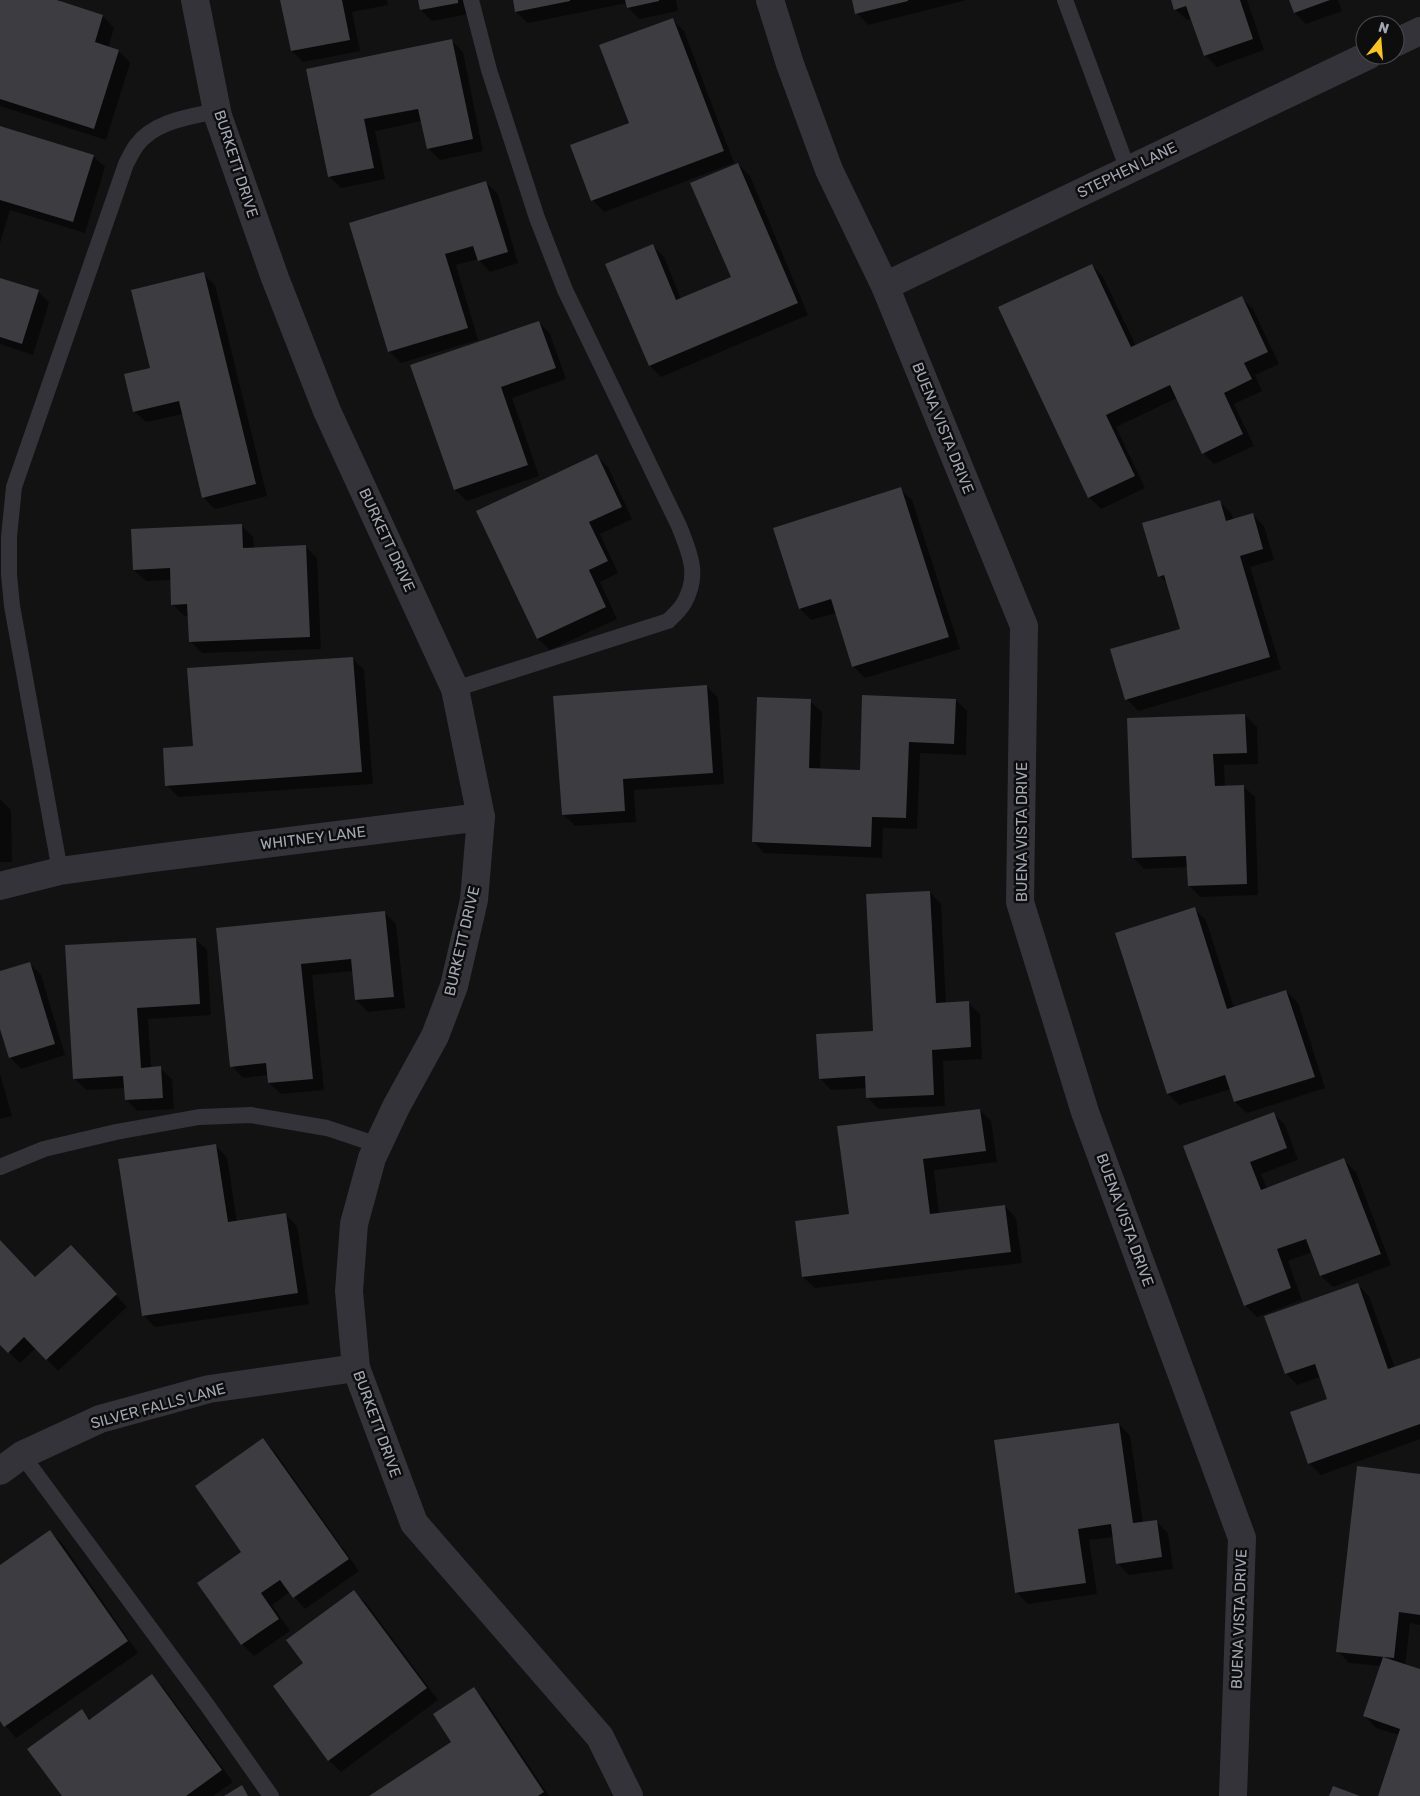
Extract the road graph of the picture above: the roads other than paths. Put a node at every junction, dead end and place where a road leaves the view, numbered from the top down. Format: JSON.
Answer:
{"nodes":[{"id":1,"x":195,"y":0,"type":"edge"},
{"id":2,"x":471,"y":0,"type":"edge"},
{"id":3,"x":770,"y":0,"type":"edge"},
{"id":4,"x":1065,"y":0,"type":"edge"},
{"id":5,"x":1420,"y":31,"type":"edge"},
{"id":6,"x":1405,"y":38,"type":"edge"},
{"id":7,"x":1355,"y":62,"type":"edge"},
{"id":8,"x":217,"y":111,"type":"junction"},
{"id":9,"x":1128,"y":170,"type":"junction"},
{"id":10,"x":885,"y":286,"type":"junction"},
{"id":11,"x":455,"y":689,"type":"junction"},
{"id":12,"x":480,"y":817,"type":"junction"},
{"id":13,"x":60,"y":871,"type":"junction"},
{"id":14,"x":0,"y":886,"type":"edge"},
{"id":15,"x":378,"y":1145,"type":"junction"},
{"id":16,"x":0,"y":1167,"type":"edge"},
{"id":17,"x":356,"y":1368,"type":"junction"},
{"id":18,"x":22,"y":1454,"type":"junction"},
{"id":19,"x":0,"y":1471,"type":"edge"},
{"id":20,"x":271,"y":1796,"type":"edge"},
{"id":21,"x":629,"y":1796,"type":"edge"},
{"id":22,"x":1233,"y":1796,"type":"edge"}],
"edges":[{"from":1,"to":8,"type":"street","name":"BURKETT DRIVE"},
{"from":2,"to":11,"type":"lane"},
{"from":3,"to":10,"type":"street","name":"BUENA VISTA DRIVE"},
{"from":4,"to":9,"type":"lane"},
{"from":5,"to":6,"type":"street"},
{"from":7,"to":9,"type":"street","name":"STEPHEN LANE"},
{"from":8,"to":11,"type":"street","name":"BURKETT DRIVE"},
{"from":8,"to":13,"type":"lane"},
{"from":9,"to":10,"type":"street","name":"STEPHEN LANE"},
{"from":10,"to":22,"type":"street","name":"BUENA VISTA DRIVE"},
{"from":11,"to":12,"type":"street","name":"BURKETT DRIVE"},
{"from":12,"to":13,"type":"street","name":"WHITNEY LANE"},
{"from":12,"to":15,"type":"street","name":"BURKETT DRIVE"},
{"from":13,"to":14,"type":"street","name":"WHITNEY LANE"},
{"from":15,"to":16,"type":"lane"},
{"from":15,"to":17,"type":"street","name":"BURKETT DRIVE"},
{"from":17,"to":18,"type":"street","name":"SILVER FALLS LANE"},
{"from":17,"to":21,"type":"street","name":"BURKETT DRIVE"},
{"from":18,"to":19,"type":"street","name":"SILVER FALLS LANE"},
{"from":18,"to":20,"type":"lane"}]}
